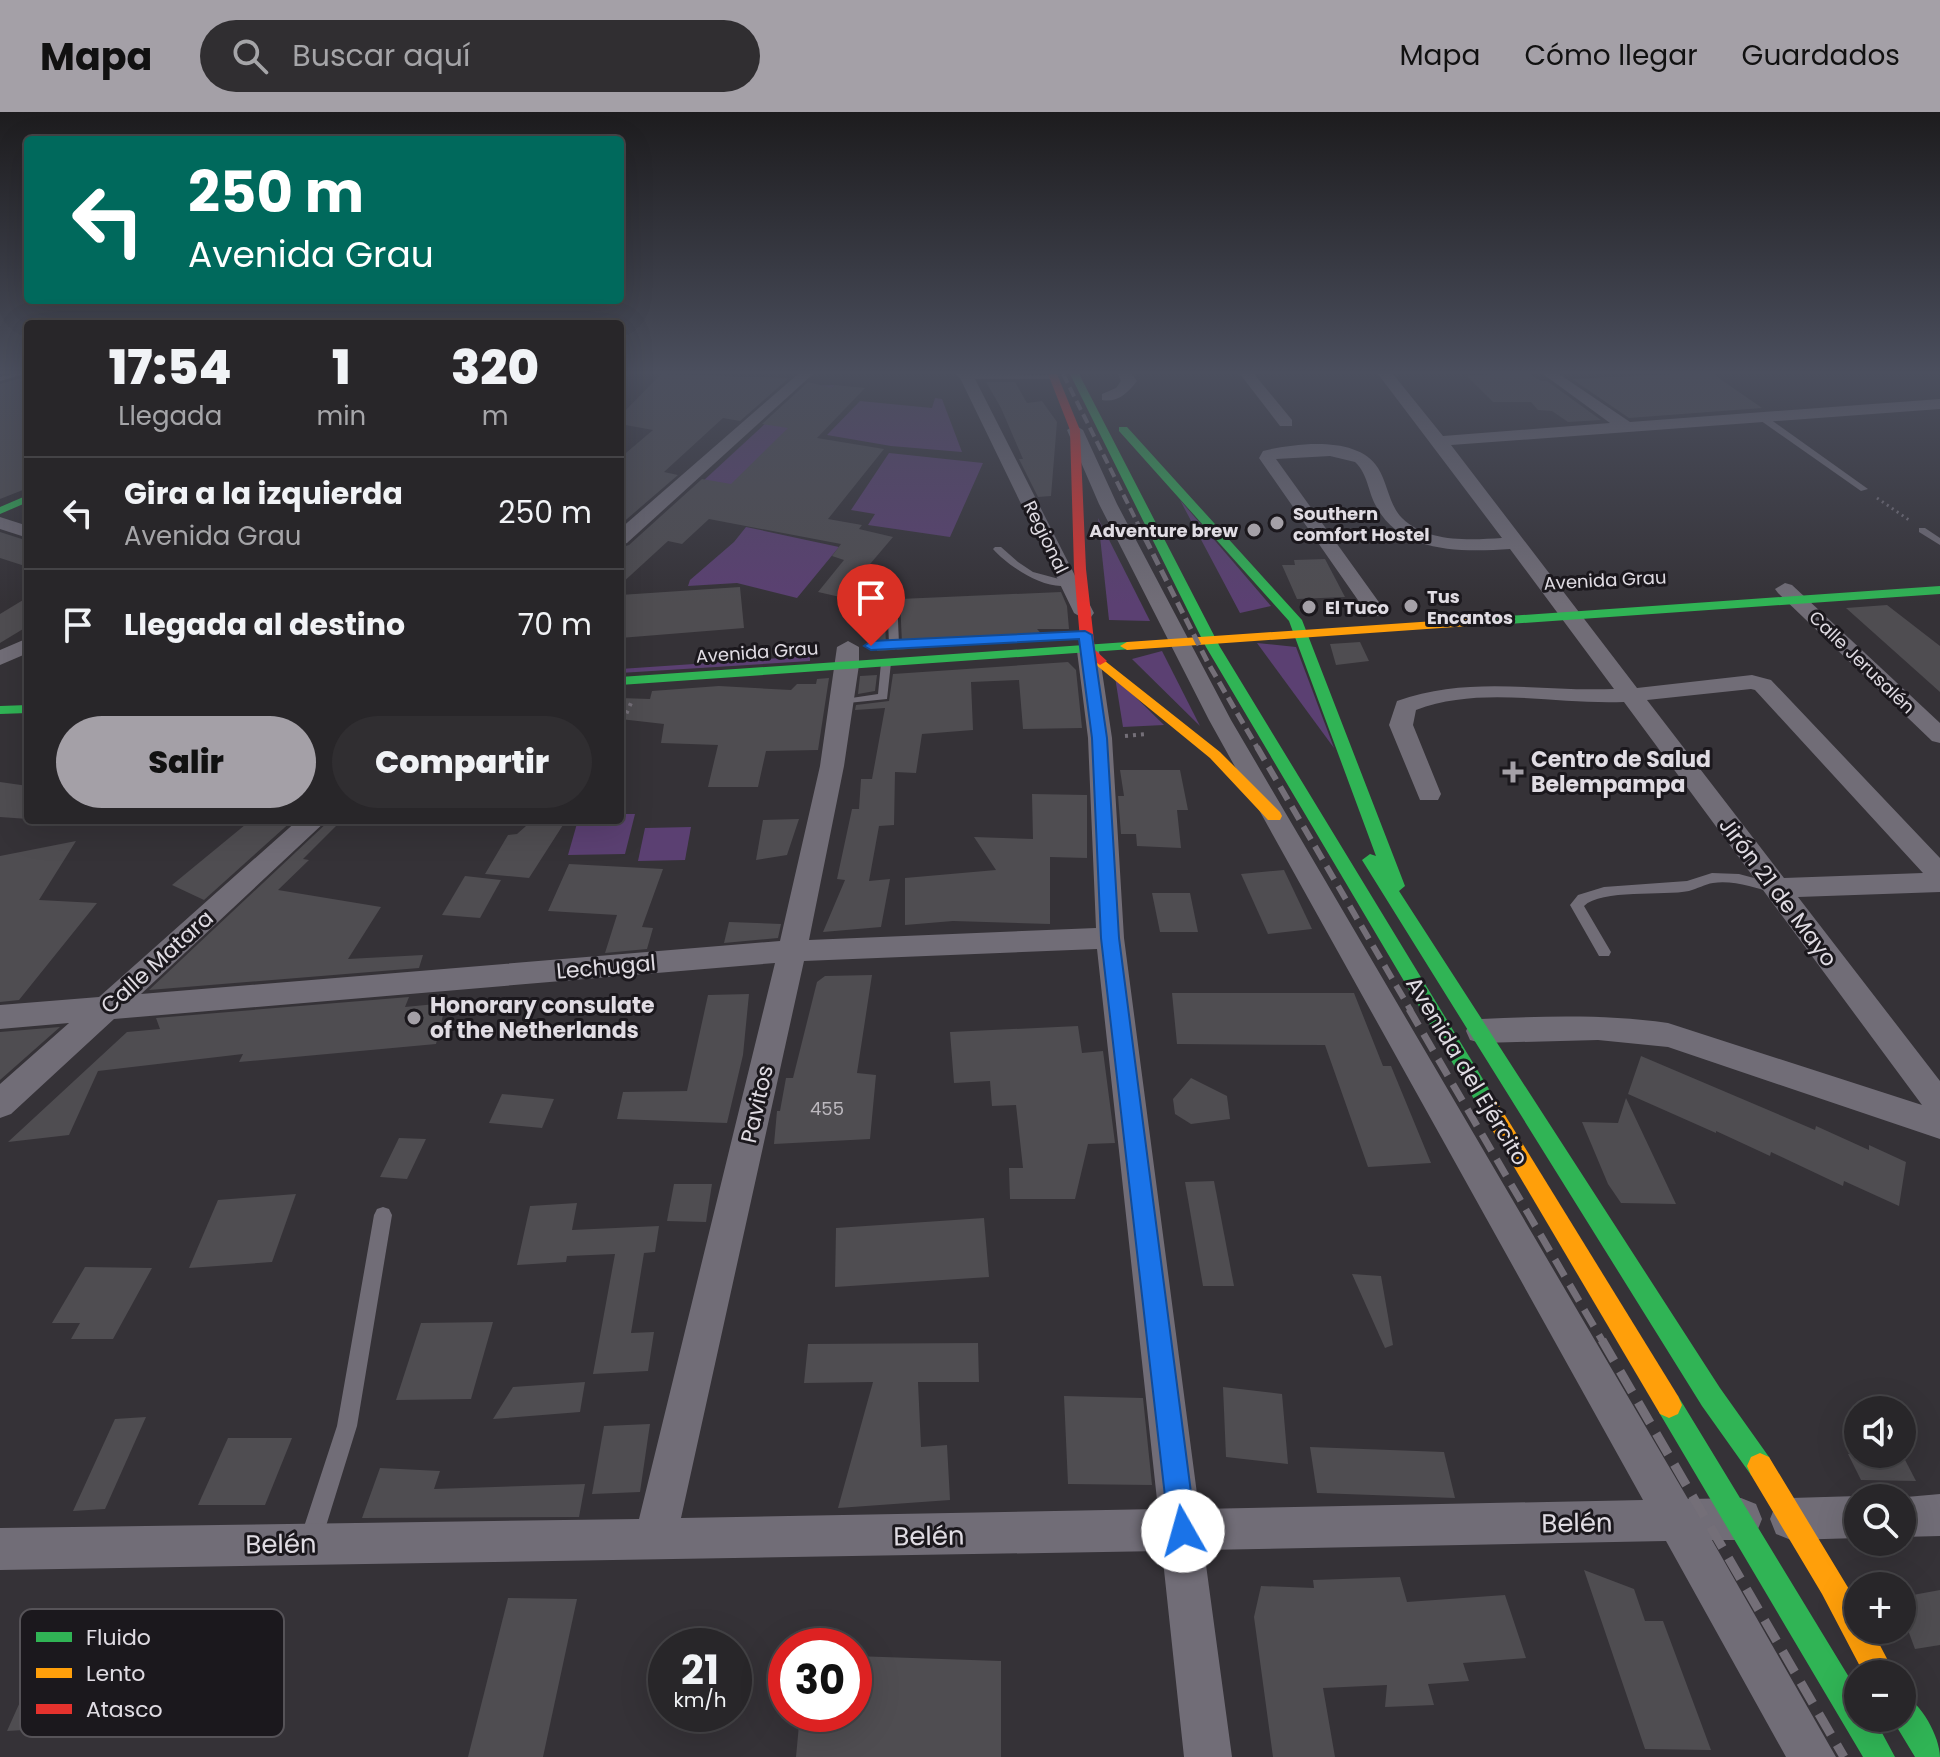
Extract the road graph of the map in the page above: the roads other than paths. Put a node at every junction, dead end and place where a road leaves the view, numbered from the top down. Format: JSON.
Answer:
{"nodes":[{"id":1,"x":719,"y":451,"type":"edge"},
{"id":2,"x":1002,"y":451,"type":"edge"},
{"id":3,"x":1076,"y":451,"type":"edge"},
{"id":4,"x":1084,"y":451,"type":"edge"},
{"id":5,"x":1113,"y":451,"type":"edge"},
{"id":6,"x":1134,"y":451,"type":"edge"},
{"id":7,"x":1142,"y":451,"type":"edge"},
{"id":8,"x":1446,"y":451,"type":"edge"},
{"id":9,"x":1810,"y":451,"type":"edge"},
{"id":10,"x":24,"y":489,"type":"edge"},
{"id":11,"x":1864,"y":489,"type":"road end"},
{"id":12,"x":0,"y":500,"type":"edge"},
{"id":13,"x":24,"y":500,"type":"edge"},
{"id":14,"x":0,"y":511,"type":"edge"},
{"id":15,"x":0,"y":523,"type":"edge"},
{"id":16,"x":1922,"y":530,"type":"road end"},
{"id":17,"x":24,"y":531,"type":"edge"},
{"id":18,"x":624,"y":535,"type":"edge"},
{"id":19,"x":1940,"y":542,"type":"edge"},
{"id":20,"x":1515,"y":543,"type":"junction"},
{"id":21,"x":998,"y":549,"type":"dead end"},
{"id":22,"x":1940,"y":579,"type":"edge"},
{"id":23,"x":1069,"y":583,"type":"junction"},
{"id":24,"x":1202,"y":589,"type":"junction"},
{"id":25,"x":1940,"y":590,"type":"edge"},
{"id":26,"x":1790,"y":594,"type":"junction"},
{"id":27,"x":892,"y":597,"type":"dead end"},
{"id":28,"x":1565,"y":610,"type":"junction"},
{"id":29,"x":1376,"y":612,"type":"junction"},
{"id":30,"x":1084,"y":613,"type":"junction"},
{"id":31,"x":1298,"y":627,"type":"junction"},
{"id":32,"x":1089,"y":642,"type":"junction"},
{"id":33,"x":894,"y":644,"type":"junction"},
{"id":34,"x":24,"y":646,"type":"edge"},
{"id":35,"x":1240,"y":652,"type":"dead end"},
{"id":36,"x":848,"y":656,"type":"junction"},
{"id":37,"x":0,"y":659,"type":"edge"},
{"id":38,"x":624,"y":663,"type":"edge"},
{"id":39,"x":886,"y":663,"type":"junction"},
{"id":40,"x":624,"y":681,"type":"edge"},
{"id":41,"x":1629,"y":694,"type":"junction"},
{"id":42,"x":842,"y":702,"type":"junction"},
{"id":43,"x":24,"y":709,"type":"edge"},
{"id":44,"x":0,"y":710,"type":"edge"},
{"id":45,"x":1280,"y":722,"type":"dead end"},
{"id":46,"x":1940,"y":736,"type":"edge"},
{"id":47,"x":1429,"y":794,"type":"dead end"},
{"id":48,"x":1274,"y":816,"type":"junction"},
{"id":49,"x":310,"y":824,"type":"edge"},
{"id":50,"x":1357,"y":839,"type":"dead end"},
{"id":51,"x":1940,"y":875,"type":"edge"},
{"id":52,"x":1940,"y":882,"type":"edge"},
{"id":53,"x":1775,"y":888,"type":"junction"},
{"id":54,"x":1408,"y":917,"type":"junction"},
{"id":55,"x":1110,"y":938,"type":"junction"},
{"id":56,"x":792,"y":951,"type":"junction"},
{"id":57,"x":1604,"y":952,"type":"dead end"},
{"id":58,"x":103,"y":1011,"type":"junction"},
{"id":59,"x":0,"y":1017,"type":"edge"},
{"id":60,"x":1481,"y":1031,"type":"junction"},
{"id":61,"x":0,"y":1104,"type":"edge"},
{"id":62,"x":1940,"y":1105,"type":"edge"},
{"id":63,"x":1940,"y":1125,"type":"edge"},
{"id":64,"x":383,"y":1215,"type":"dead end"},
{"id":65,"x":1711,"y":1397,"type":"junction"},
{"id":66,"x":1743,"y":1475,"type":"dead end"},
{"id":67,"x":1940,"y":1515,"type":"edge"},
{"id":68,"x":1916,"y":1516,"type":"edge"},
{"id":69,"x":1844,"y":1519,"type":"edge"},
{"id":70,"x":1183,"y":1531,"type":"junction"},
{"id":71,"x":655,"y":1540,"type":"junction"},
{"id":72,"x":309,"y":1543,"type":"junction"},
{"id":73,"x":0,"y":1549,"type":"edge"},
{"id":74,"x":1812,"y":1588,"type":"dead end"},
{"id":75,"x":1865,"y":1650,"type":"junction"},
{"id":76,"x":1871,"y":1660,"type":"edge"},
{"id":77,"x":1916,"y":1731,"type":"edge"},
{"id":78,"x":1208,"y":1757,"type":"edge"},
{"id":79,"x":1812,"y":1757,"type":"edge"},
{"id":80,"x":1880,"y":1757,"type":"edge"},
{"id":81,"x":1932,"y":1757,"type":"edge"}],
"edges":[{"from":1,"to":18,"type":"street"},
{"from":2,"to":23,"type":"street","name":"Regional"},
{"from":3,"to":30,"type":"main road"},
{"from":4,"to":48,"type":"street","name":"Avenida del Ejército"},
{"from":5,"to":80,"type":"main road","name":"Avenida del Ejército"},
{"from":6,"to":24,"type":"main road"},
{"from":7,"to":31,"type":"main road"},
{"from":8,"to":20,"type":"street","name":"Jirón 21 de Mayo"},
{"from":9,"to":11,"type":"lane"},
{"from":10,"to":12,"type":"main road"},
{"from":13,"to":14,"type":"main road"},
{"from":15,"to":17,"type":"street"},
{"from":16,"to":19,"type":"lane"},
{"from":20,"to":28,"type":"street","name":"Jirón 21 de Mayo"},
{"from":20,"to":29,"type":"street"},
{"from":21,"to":23,"type":"lane"},
{"from":22,"to":26,"type":"main road","name":"Avenida Grau"},
{"from":23,"to":30,"type":"street","name":"Regional"},
{"from":24,"to":35,"type":"main road"},
{"from":24,"to":45,"type":"main road"},
{"from":25,"to":26,"type":"main road","name":"Avenida Grau"},
{"from":26,"to":28,"type":"main road","name":"Avenida Grau"},
{"from":26,"to":46,"type":"street","name":"Calle Jerusalén"},
{"from":27,"to":33,"type":"lane"},
{"from":28,"to":29,"type":"main road","name":"Avenida Grau"},
{"from":28,"to":31,"type":"main road","name":"Avenida Grau"},
{"from":28,"to":41,"type":"street","name":"Jirón 21 de Mayo"},
{"from":29,"to":31,"type":"main road","name":"Avenida Grau"},
{"from":30,"to":32,"type":"main road"},
{"from":31,"to":32,"type":"main road"},
{"from":31,"to":54,"type":"main road"},
{"from":32,"to":33,"type":"main road","name":"Avenida Grau"},
{"from":32,"to":39,"type":"main road","name":"Avenida Grau"},
{"from":32,"to":48,"type":"main road"},
{"from":32,"to":55,"type":"street"},
{"from":33,"to":36,"type":"main road","name":"Avenida Grau"},
{"from":34,"to":37,"type":"street"},
{"from":36,"to":38,"type":"main road","name":"Avenida Grau"},
{"from":36,"to":39,"type":"main road","name":"Avenida Grau"},
{"from":36,"to":40,"type":"main road","name":"Avenida Grau"},
{"from":36,"to":42,"type":"street","name":"Pavitos"},
{"from":39,"to":42,"type":"lane"},
{"from":41,"to":47,"type":"street"},
{"from":41,"to":51,"type":"street"},
{"from":41,"to":53,"type":"street","name":"Jirón 21 de Mayo"},
{"from":42,"to":56,"type":"street","name":"Pavitos"},
{"from":43,"to":44,"type":"main road"},
{"from":48,"to":79,"type":"street","name":"Avenida del Ejército"},
{"from":49,"to":58,"type":"street","name":"Calle Matara"},
{"from":50,"to":54,"type":"main road","name":"Avenida del Ejército"},
{"from":52,"to":53,"type":"street"},
{"from":53,"to":57,"type":"lane"},
{"from":53,"to":62,"type":"street","name":"Jirón 21 de Mayo"},
{"from":54,"to":60,"type":"main road","name":"Avenida del Ejército"},
{"from":55,"to":56,"type":"street","name":"Lechugal"},
{"from":55,"to":70,"type":"street"},
{"from":56,"to":58,"type":"street","name":"Lechugal"},
{"from":56,"to":71,"type":"street","name":"Pavitos"},
{"from":58,"to":59,"type":"street","name":"Lechugal"},
{"from":58,"to":61,"type":"street","name":"Calle Matara"},
{"from":60,"to":63,"type":"street"},
{"from":60,"to":65,"type":"main road","name":"Avenida del Ejército"},
{"from":64,"to":72,"type":"lane"},
{"from":65,"to":66,"type":"main road","name":"Avenida del Ejército"},
{"from":65,"to":75,"type":"main road","name":"Avenida del Ejército"},
{"from":67,"to":68,"type":"street"},
{"from":69,"to":70,"type":"street","name":"Belén"},
{"from":70,"to":71,"type":"street","name":"Belén"},
{"from":70,"to":78,"type":"street"},
{"from":71,"to":72,"type":"street","name":"Belén"},
{"from":72,"to":73,"type":"street","name":"Belén"},
{"from":74,"to":75,"type":"main road","name":"Avenida del Ejército"},
{"from":75,"to":76,"type":"main road","name":"Avenida del Ejército"},
{"from":77,"to":81,"type":"main road"}]}
